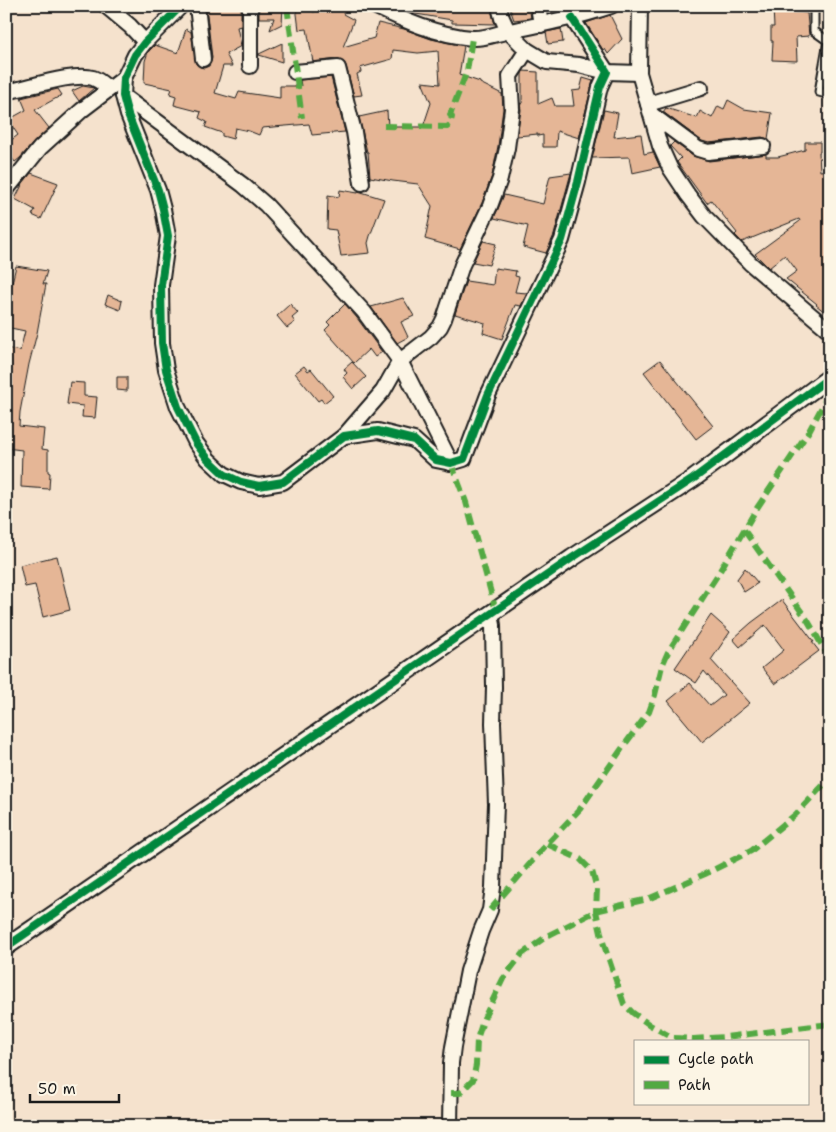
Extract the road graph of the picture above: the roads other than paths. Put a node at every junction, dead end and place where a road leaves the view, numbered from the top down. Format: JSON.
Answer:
{"nodes":[{"id":1,"x":106,"y":6,"type":"edge"},
{"id":2,"x":181,"y":6,"type":"edge"},
{"id":3,"x":197,"y":6,"type":"edge"},
{"id":4,"x":250,"y":6,"type":"edge"},
{"id":5,"x":374,"y":6,"type":"edge"},
{"id":6,"x":499,"y":6,"type":"edge"},
{"id":7,"x":538,"y":6,"type":"edge"},
{"id":8,"x":611,"y":6,"type":"edge"},
{"id":9,"x":640,"y":6,"type":"edge"},
{"id":10,"x":814,"y":6,"type":"edge"},
{"id":11,"x":388,"y":9,"type":"edge"},
{"id":12,"x":572,"y":18,"type":"junction"},
{"id":13,"x":541,"y":25,"type":"junction"},
{"id":14,"x":508,"y":31,"type":"junction"},
{"id":15,"x":146,"y":42,"type":"junction"},
{"id":16,"x":527,"y":50,"type":"junction"},
{"id":17,"x":203,"y":59,"type":"dead end"},
{"id":18,"x":250,"y":66,"type":"dead end"},
{"id":19,"x":296,"y":72,"type":"dead end"},
{"id":20,"x":607,"y":72,"type":"junction"},
{"id":21,"x":639,"y":72,"type":"junction"},
{"id":22,"x":124,"y":78,"type":"junction"},
{"id":23,"x":701,"y":88,"type":"dead end"},
{"id":24,"x":109,"y":89,"type":"junction"},
{"id":25,"x":6,"y":92,"type":"edge"},
{"id":26,"x":830,"y":95,"type":"edge"},
{"id":27,"x":124,"y":96,"type":"junction"},
{"id":28,"x":650,"y":109,"type":"junction"},
{"id":29,"x":763,"y":146,"type":"dead end"},
{"id":30,"x":362,"y":184,"type":"dead end"},
{"id":31,"x":6,"y":190,"type":"edge"},
{"id":32,"x":830,"y":331,"type":"edge"},
{"id":33,"x":400,"y":361,"type":"junction"},
{"id":34,"x":830,"y":377,"type":"edge"},
{"id":35,"x":344,"y":436,"type":"junction"},
{"id":36,"x":451,"y":463,"type":"junction"},
{"id":37,"x":491,"y":614,"type":"junction"},
{"id":38,"x":6,"y":947,"type":"edge"},
{"id":39,"x":450,"y":1126,"type":"edge"}],
"edges":[{"from":1,"to":15,"type":"street"},
{"from":2,"to":15,"type":"street"},
{"from":3,"to":17,"type":"street"},
{"from":4,"to":18,"type":"street"},
{"from":5,"to":11,"type":"street"},
{"from":6,"to":14,"type":"street"},
{"from":7,"to":13,"type":"street"},
{"from":8,"to":12,"type":"street"},
{"from":9,"to":21,"type":"street"},
{"from":10,"to":26,"type":"lane"},
{"from":11,"to":14,"type":"street"},
{"from":12,"to":13,"type":"street"},
{"from":12,"to":20,"type":"street"},
{"from":13,"to":14,"type":"street"},
{"from":14,"to":16,"type":"street"},
{"from":15,"to":22,"type":"street"},
{"from":16,"to":20,"type":"street"},
{"from":16,"to":33,"type":"street"},
{"from":19,"to":30,"type":"street"},
{"from":20,"to":21,"type":"street"},
{"from":20,"to":36,"type":"street"},
{"from":21,"to":28,"type":"street"},
{"from":22,"to":24,"type":"street"},
{"from":22,"to":27,"type":"street"},
{"from":23,"to":28,"type":"street"},
{"from":24,"to":25,"type":"street"},
{"from":24,"to":31,"type":"street"},
{"from":27,"to":33,"type":"street"},
{"from":27,"to":35,"type":"street"},
{"from":28,"to":29,"type":"street"},
{"from":28,"to":32,"type":"street"},
{"from":33,"to":35,"type":"street"},
{"from":33,"to":36,"type":"street"},
{"from":34,"to":37,"type":"street"},
{"from":35,"to":36,"type":"street"},
{"from":37,"to":38,"type":"street"},
{"from":37,"to":39,"type":"street"}]}
